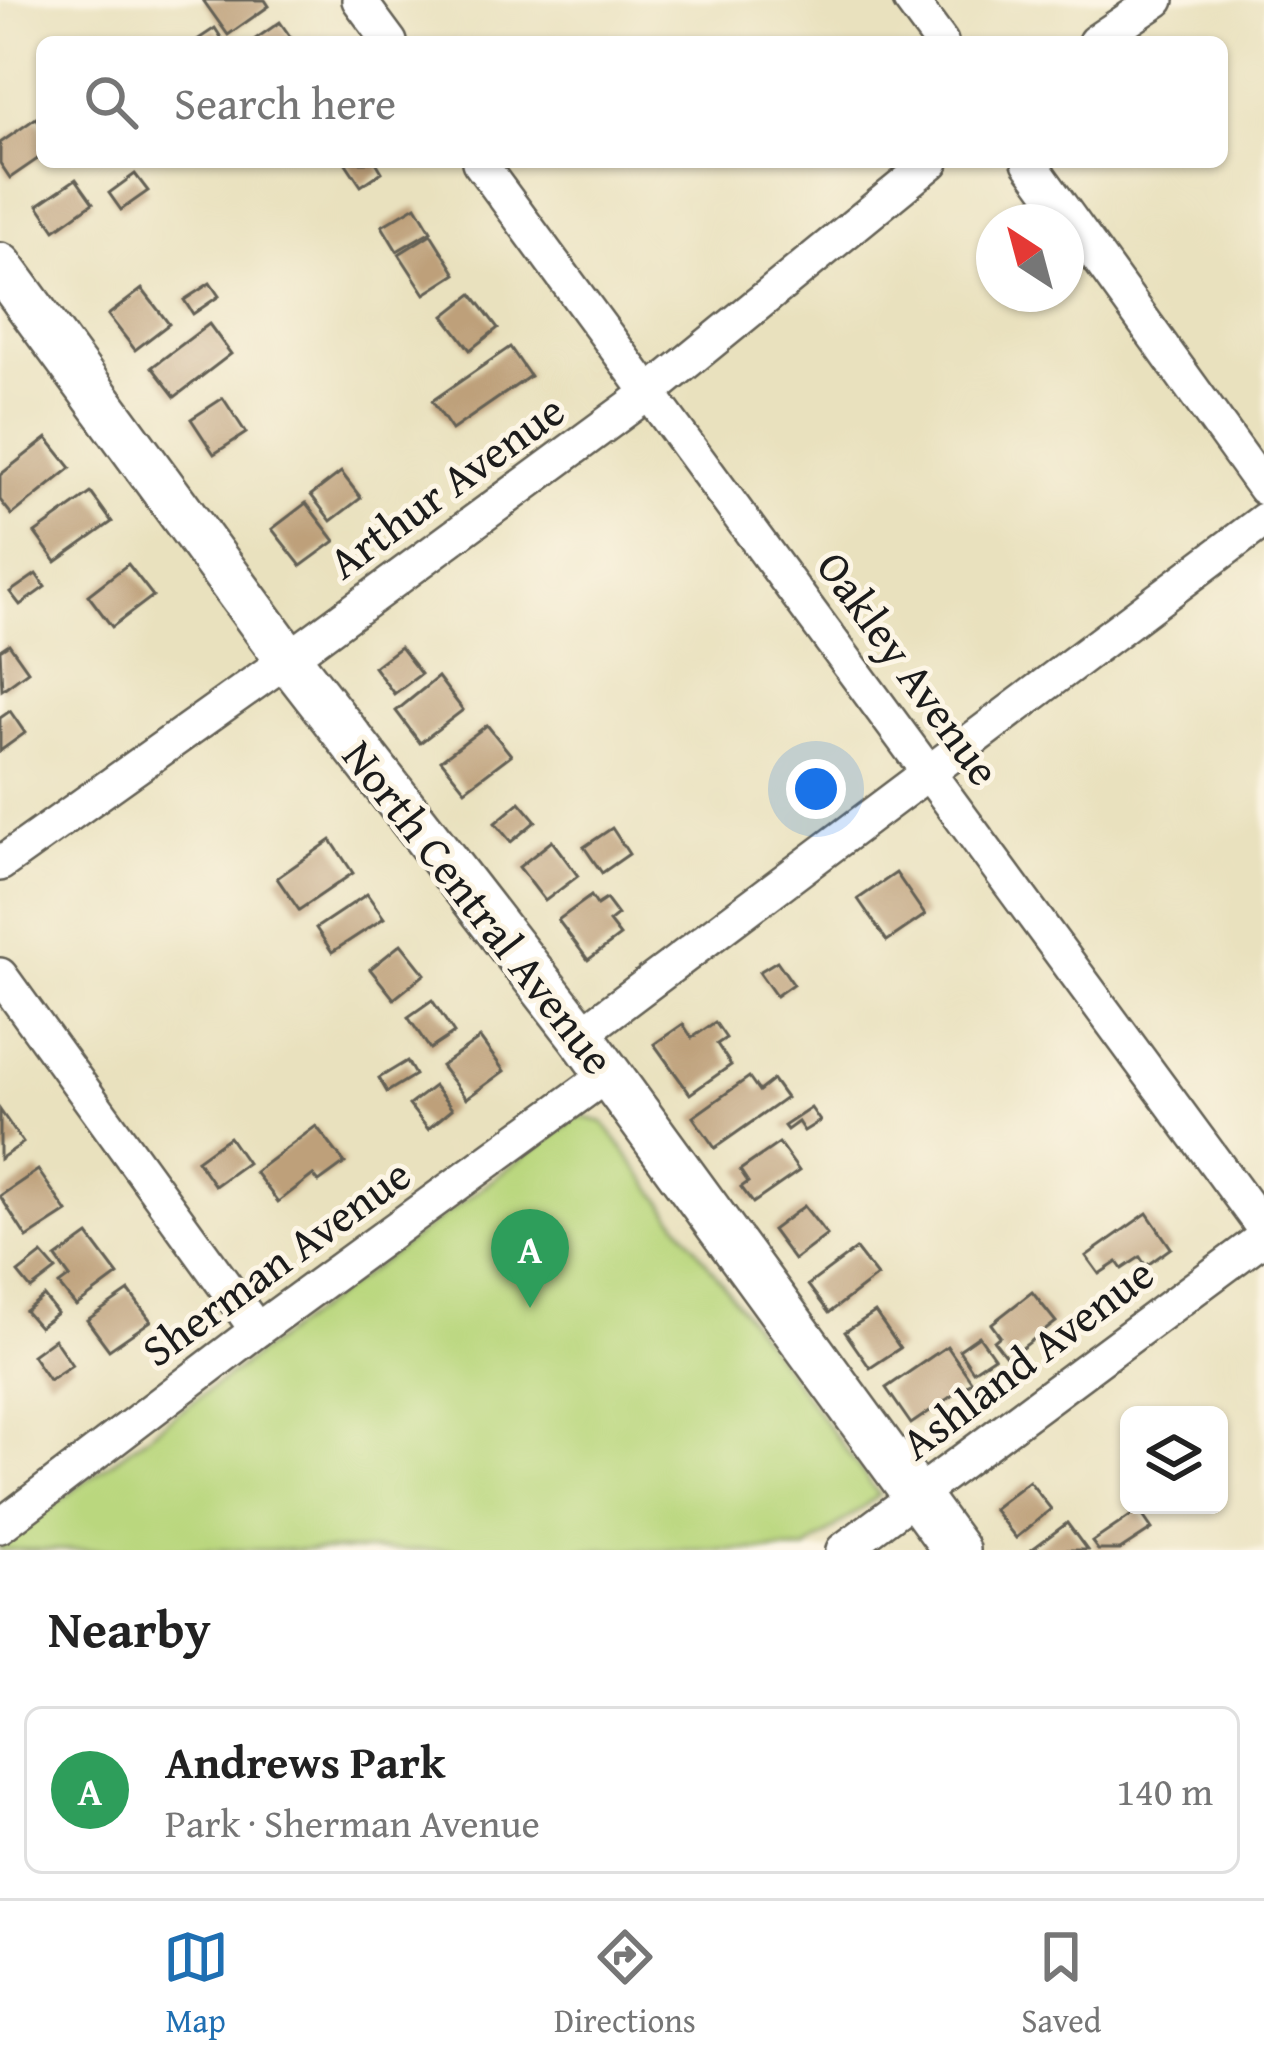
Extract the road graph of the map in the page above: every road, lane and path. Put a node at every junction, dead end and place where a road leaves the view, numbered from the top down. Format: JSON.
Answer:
{"nodes":[{"id":1,"x":359,"y":0,"type":"edge"},
{"id":2,"x":910,"y":0,"type":"edge"},
{"id":3,"x":1156,"y":0,"type":"edge"},
{"id":4,"x":386,"y":36,"type":"edge"},
{"id":5,"x":937,"y":36,"type":"edge"},
{"id":6,"x":1104,"y":36,"type":"edge"},
{"id":7,"x":483,"y":168,"type":"edge"},
{"id":8,"x":925,"y":168,"type":"edge"},
{"id":9,"x":1033,"y":168,"type":"edge"},
{"id":10,"x":0,"y":266,"type":"edge"},
{"id":11,"x":650,"y":392,"type":"junction"},
{"id":12,"x":1264,"y":488,"type":"edge"},
{"id":13,"x":1264,"y":520,"type":"edge"},
{"id":14,"x":288,"y":659,"type":"junction"},
{"id":15,"x":931,"y":773,"type":"junction"},
{"id":16,"x":0,"y":864,"type":"edge"},
{"id":17,"x":0,"y":975,"type":"edge"},
{"id":18,"x":580,"y":1034,"type":"junction"},
{"id":19,"x":608,"y":1074,"type":"junction"},
{"id":20,"x":1264,"y":1233,"type":"edge"},
{"id":21,"x":256,"y":1330,"type":"junction"},
{"id":22,"x":917,"y":1496,"type":"junction"},
{"id":23,"x":0,"y":1526,"type":"edge"},
{"id":24,"x":843,"y":1550,"type":"edge"},
{"id":25,"x":956,"y":1550,"type":"edge"}],
"edges":[{"from":1,"to":4,"type":"street"},
{"from":2,"to":5,"type":"street"},
{"from":3,"to":6,"type":"street"},
{"from":7,"to":11,"type":"street","name":"Oakley Avenue"},
{"from":8,"to":11,"type":"street","name":"Arthur Avenue"},
{"from":9,"to":12,"type":"street"},
{"from":10,"to":14,"type":"main road","name":"North Central Avenue"},
{"from":11,"to":14,"type":"street","name":"Arthur Avenue"},
{"from":11,"to":15,"type":"street","name":"Oakley Avenue"},
{"from":13,"to":15,"type":"street"},
{"from":14,"to":16,"type":"street","name":"Arthur Avenue"},
{"from":14,"to":18,"type":"main road","name":"North Central Avenue"},
{"from":15,"to":18,"type":"street"},
{"from":15,"to":20,"type":"street","name":"Oakley Avenue"},
{"from":17,"to":21,"type":"street"},
{"from":18,"to":19,"type":"main road","name":"North Central Avenue"},
{"from":19,"to":21,"type":"street","name":"Sherman Avenue"},
{"from":19,"to":22,"type":"main road","name":"North Central Avenue"},
{"from":20,"to":22,"type":"street","name":"Ashland Avenue"},
{"from":21,"to":23,"type":"street","name":"Sherman Avenue"},
{"from":22,"to":24,"type":"street","name":"Ashland Avenue"},
{"from":22,"to":25,"type":"main road","name":"North Central Avenue"}]}
